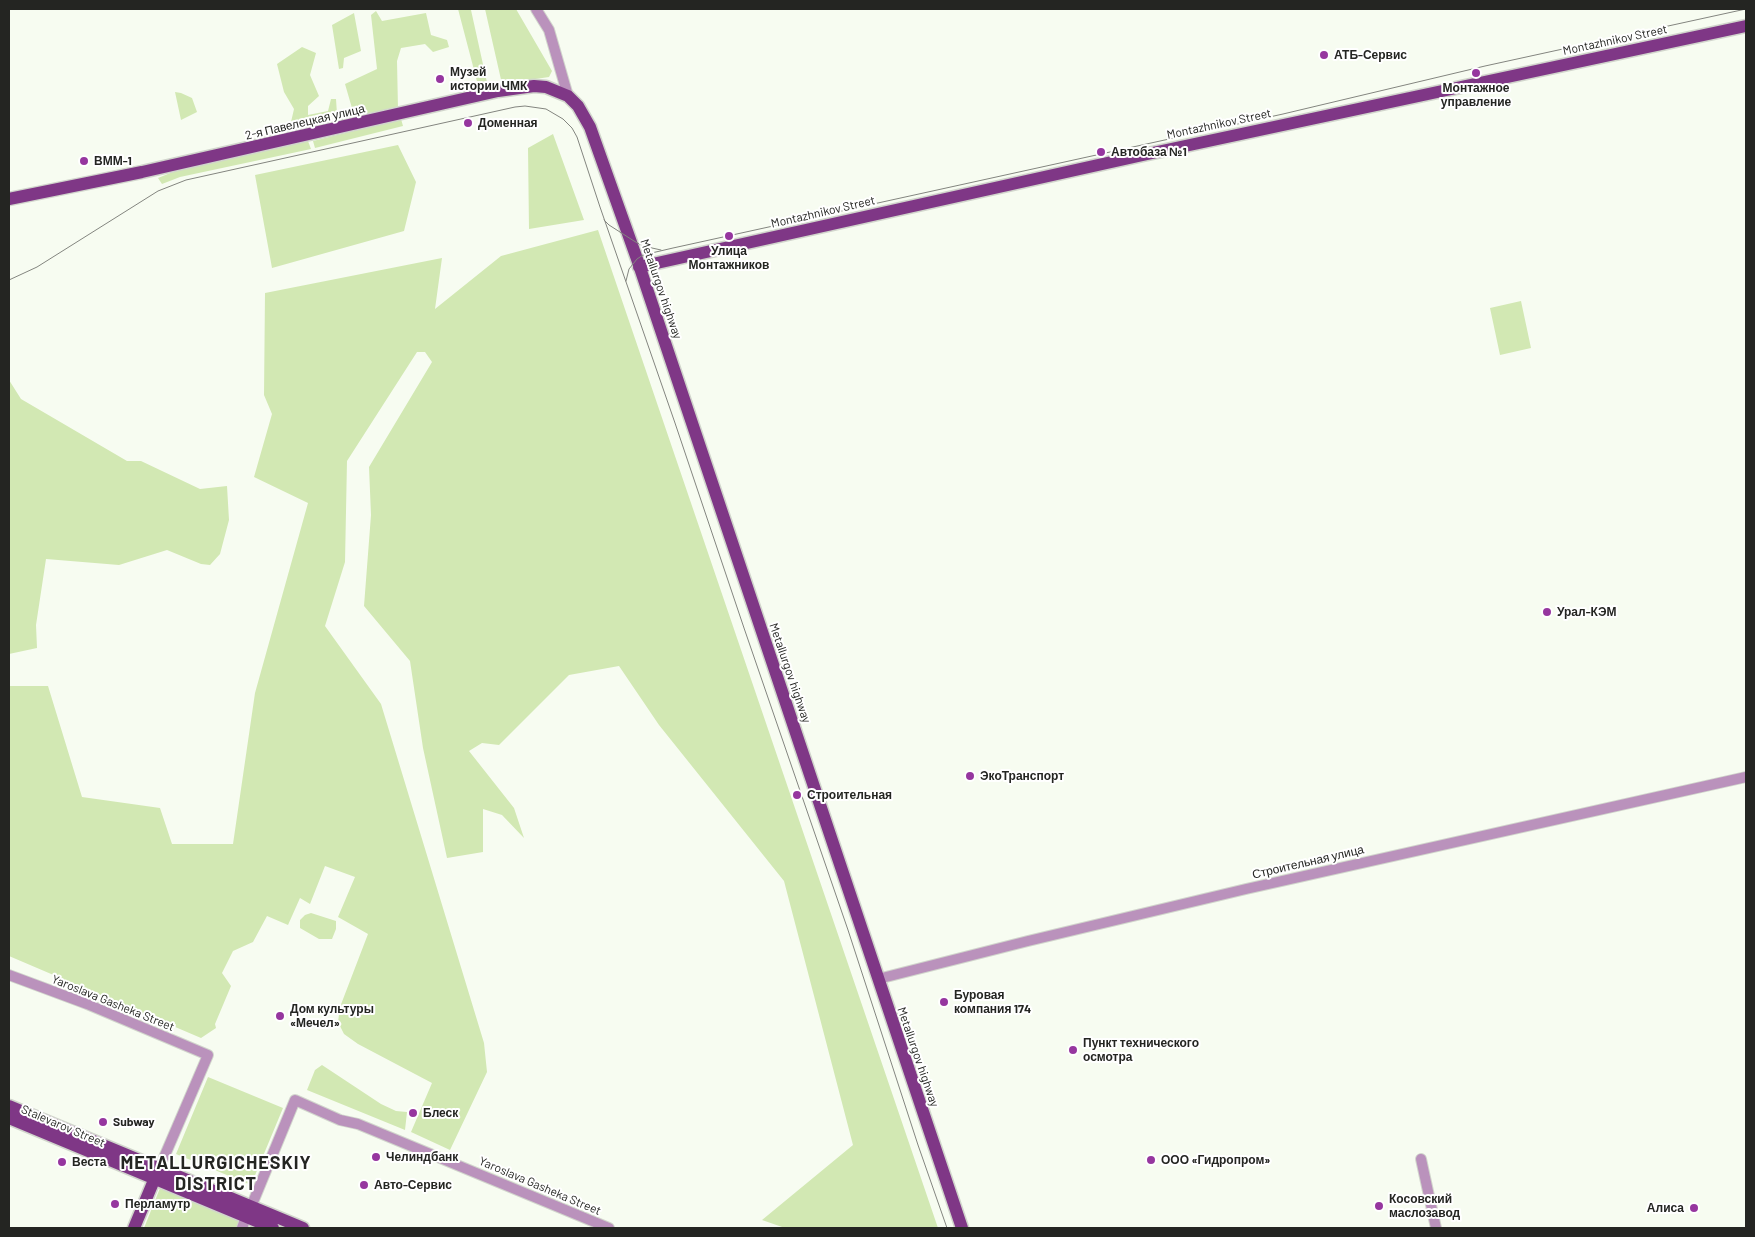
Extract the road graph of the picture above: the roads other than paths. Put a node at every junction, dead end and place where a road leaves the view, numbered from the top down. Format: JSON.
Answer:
{"nodes":[{"id":1,"x":536,"y":9,"type":"edge"},
{"id":2,"x":1746,"y":26,"type":"edge"},
{"id":3,"x":568,"y":96,"type":"junction"},
{"id":4,"x":590,"y":127,"type":"joint"},
{"id":5,"x":9,"y":199,"type":"edge"},
{"id":6,"x":639,"y":267,"type":"junction"},
{"id":7,"x":1746,"y":776,"type":"edge"},
{"id":8,"x":9,"y":975,"type":"edge"},
{"id":9,"x":878,"y":979,"type":"junction"},
{"id":10,"x":9,"y":1106,"type":"edge"},
{"id":11,"x":9,"y":1118,"type":"edge"},
{"id":12,"x":1421,"y":1159,"type":"dead end"},
{"id":13,"x":157,"y":1174,"type":"junction"},
{"id":14,"x":246,"y":1217,"type":"edge"},
{"id":15,"x":134,"y":1228,"type":"edge"},
{"id":16,"x":273,"y":1228,"type":"edge"},
{"id":17,"x":303,"y":1228,"type":"edge"},
{"id":18,"x":609,"y":1228,"type":"edge"},
{"id":19,"x":962,"y":1228,"type":"edge"},
{"id":20,"x":1436,"y":1228,"type":"edge"}],
"edges":[{"from":1,"to":3,"type":"street"},
{"from":2,"to":6,"type":"main road","name":"Montazhnikov Street"},
{"from":3,"to":4,"type":"main road","name":"2-я Павелецкая улица"},
{"from":3,"to":5,"type":"main road","name":"2-я Павелецкая улица"},
{"from":4,"to":6,"type":"main road","name":"Metallurgov highway"},
{"from":6,"to":9,"type":"main road","name":"Metallurgov highway"},
{"from":7,"to":9,"type":"street","name":"Строительная улица"},
{"from":8,"to":13,"type":"street","name":"Yaroslava Gasheka Street"},
{"from":9,"to":19,"type":"main road","name":"Metallurgov highway"},
{"from":10,"to":13,"type":"main road","name":"Stalevarov Street"},
{"from":11,"to":13,"type":"main road","name":"Stalevarov Street"},
{"from":12,"to":20,"type":"street"},
{"from":13,"to":14,"type":"main road","name":"Stalevarov Street"},
{"from":13,"to":15,"type":"main road"},
{"from":14,"to":16,"type":"main road","name":"Stalevarov Street"},
{"from":14,"to":17,"type":"main road","name":"Stalevarov Street"},
{"from":14,"to":18,"type":"street","name":"Yaroslava Gasheka Street"}]}
